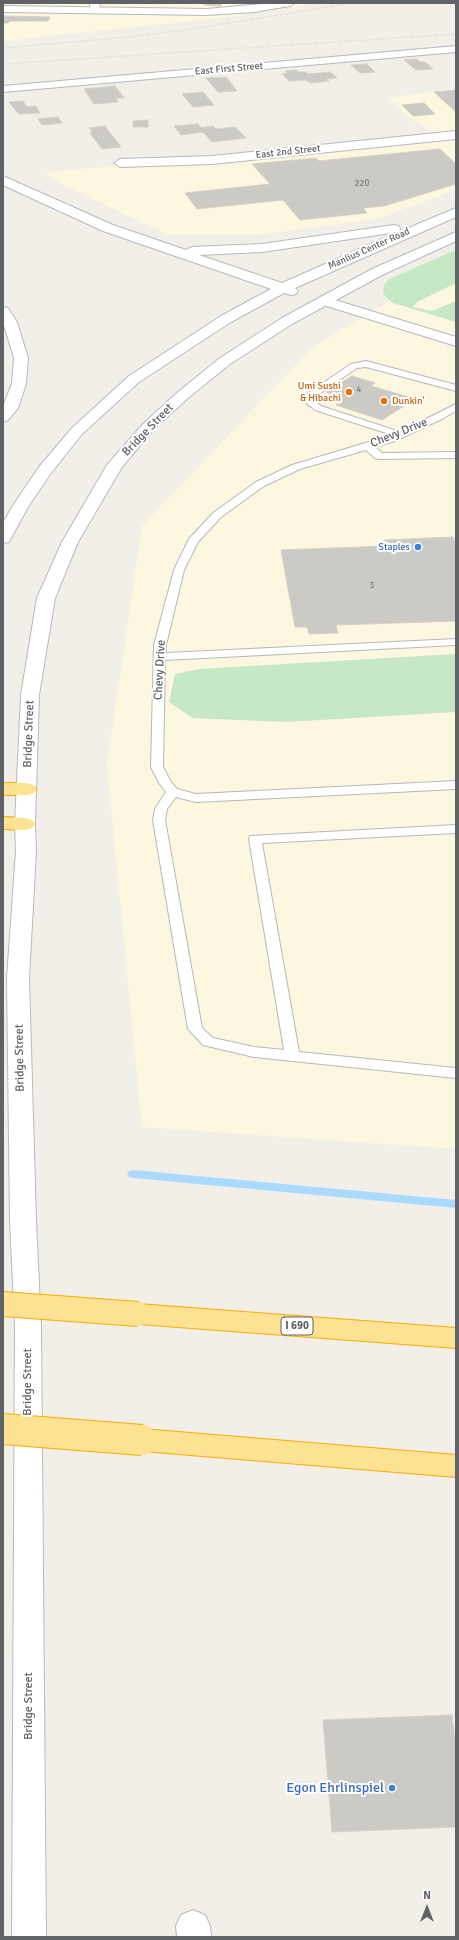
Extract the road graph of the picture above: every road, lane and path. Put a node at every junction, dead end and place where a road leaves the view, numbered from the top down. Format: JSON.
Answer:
{"nodes":[{"id":1,"x":290,"y":3,"type":"edge"},
{"id":2,"x":95,"y":7,"type":"edge"},
{"id":3,"x":3,"y":9,"type":"edge"},
{"id":4,"x":456,"y":49,"type":"edge"},
{"id":5,"x":3,"y":89,"type":"edge"},
{"id":6,"x":456,"y":135,"type":"edge"},
{"id":7,"x":120,"y":163,"type":"dead end"},
{"id":8,"x":3,"y":180,"type":"edge"},
{"id":9,"x":456,"y":212,"type":"edge"},
{"id":10,"x":429,"y":223,"type":"junction"},
{"id":11,"x":456,"y":236,"type":"edge"},
{"id":12,"x":172,"y":250,"type":"junction"},
{"id":13,"x":283,"y":288,"type":"junction"},
{"id":14,"x":324,"y":301,"type":"junction"},
{"id":15,"x":3,"y":311,"type":"edge"},
{"id":16,"x":456,"y":342,"type":"edge"},
{"id":17,"x":456,"y":388,"type":"edge"},
{"id":18,"x":456,"y":407,"type":"edge"},
{"id":19,"x":3,"y":417,"type":"edge"},
{"id":20,"x":400,"y":435,"type":"junction"},
{"id":21,"x":368,"y":446,"type":"junction"},
{"id":22,"x":456,"y":455,"type":"edge"},
{"id":23,"x":3,"y":538,"type":"edge"},
{"id":24,"x":456,"y":642,"type":"edge"},
{"id":25,"x":160,"y":658,"type":"junction"},
{"id":26,"x":456,"y":786,"type":"edge"},
{"id":27,"x":3,"y":789,"type":"edge"},
{"id":28,"x":27,"y":789,"type":"junction"},
{"id":29,"x":173,"y":792,"type":"junction"},
{"id":30,"x":3,"y":823,"type":"edge"},
{"id":31,"x":25,"y":824,"type":"junction"},
{"id":32,"x":456,"y":829,"type":"edge"},
{"id":33,"x":292,"y":1056,"type":"junction"},
{"id":34,"x":456,"y":1073,"type":"edge"},
{"id":35,"x":3,"y":1304,"type":"edge"},
{"id":36,"x":456,"y":1338,"type":"edge"},
{"id":37,"x":3,"y":1429,"type":"edge"},
{"id":38,"x":456,"y":1466,"type":"edge"},
{"id":39,"x":29,"y":1937,"type":"edge"}],
"edges":[{"from":1,"to":2,"type":"main road"},
{"from":2,"to":3,"type":"main road"},
{"from":4,"to":5,"type":"main road","name":"East First Street"},
{"from":6,"to":7,"type":"main road","name":"East 2nd Street"},
{"from":8,"to":12,"type":"main road"},
{"from":9,"to":10,"type":"main road","name":"Manlius Center Road"},
{"from":10,"to":12,"type":"main road"},
{"from":10,"to":13,"type":"main road","name":"Manlius Center Road"},
{"from":11,"to":14,"type":"main road","name":"Manlius Center Road"},
{"from":12,"to":13,"type":"main road"},
{"from":13,"to":14,"type":"main road"},
{"from":13,"to":23,"type":"main road"},
{"from":14,"to":16,"type":"main road"},
{"from":14,"to":28,"type":"main road","name":"Bridge Street"},
{"from":15,"to":19,"type":"main road"},
{"from":17,"to":20,"type":"lane"},
{"from":18,"to":20,"type":"lane","name":"Chevy Drive"},
{"from":20,"to":21,"type":"lane","name":"Chevy Drive"},
{"from":21,"to":22,"type":"lane"},
{"from":21,"to":25,"type":"lane","name":"Chevy Drive"},
{"from":24,"to":25,"type":"lane"},
{"from":25,"to":29,"type":"lane","name":"Chevy Drive"},
{"from":26,"to":29,"type":"lane"},
{"from":27,"to":28,"type":"highway"},
{"from":28,"to":31,"type":"main road","name":"Bridge Street"},
{"from":29,"to":33,"type":"lane"},
{"from":30,"to":31,"type":"highway"},
{"from":31,"to":39,"type":"main road","name":"Bridge Street"},
{"from":32,"to":33,"type":"lane"},
{"from":33,"to":34,"type":"lane"},
{"from":35,"to":36,"type":"highway","number":"I 690","bridge":true},
{"from":37,"to":38,"type":"highway","bridge":true}]}
